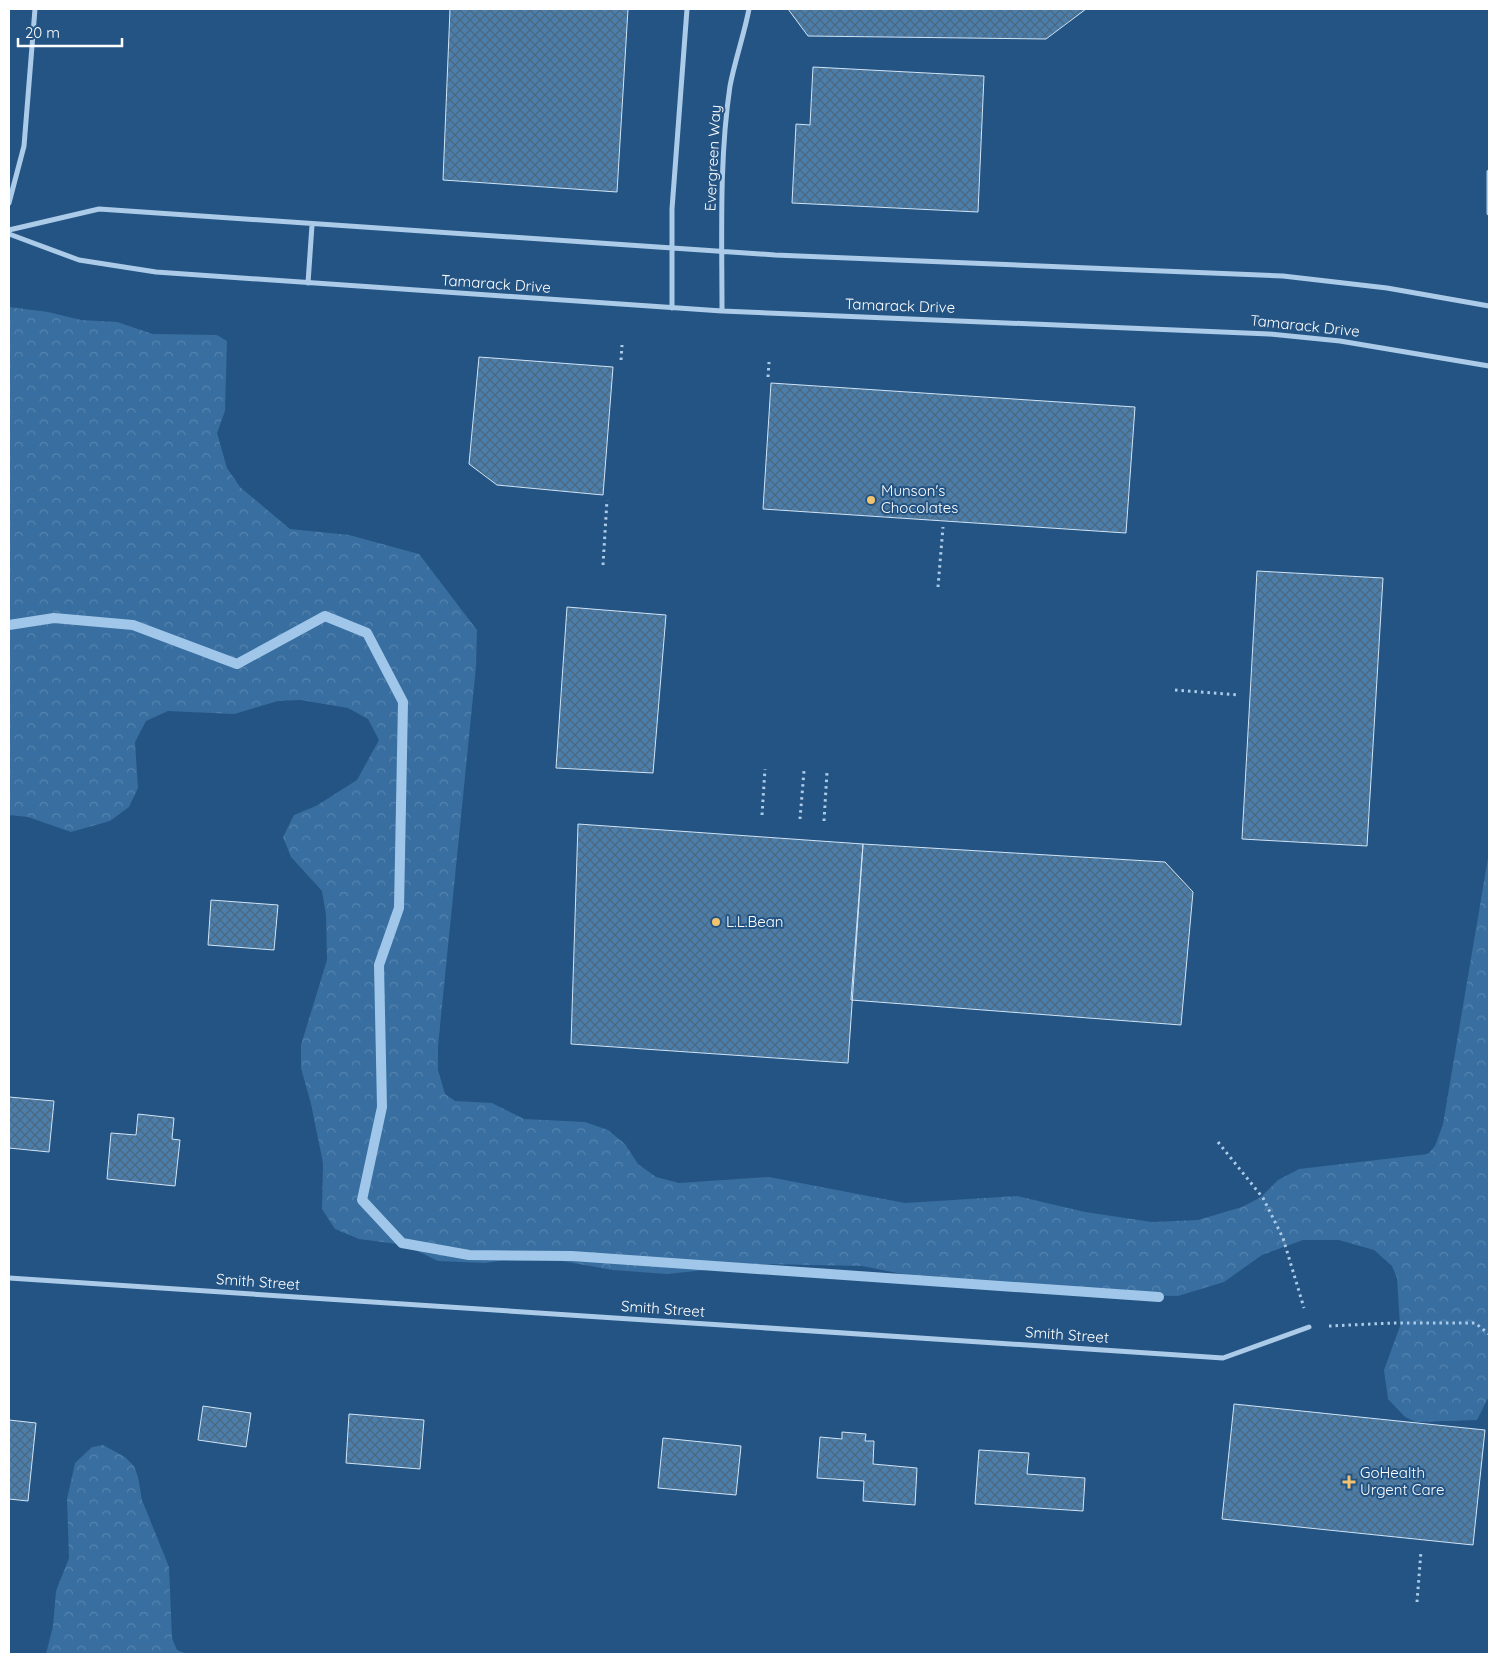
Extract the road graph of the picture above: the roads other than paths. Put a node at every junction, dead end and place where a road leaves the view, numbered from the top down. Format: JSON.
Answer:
{"nodes":[{"id":1,"x":34,"y":9,"type":"edge"},
{"id":2,"x":687,"y":9,"type":"edge"},
{"id":3,"x":749,"y":9,"type":"edge"},
{"id":4,"x":1489,"y":172,"type":"edge"},
{"id":5,"x":9,"y":204,"type":"edge"},
{"id":6,"x":1489,"y":213,"type":"edge"},
{"id":7,"x":312,"y":225,"type":"junction"},
{"id":8,"x":9,"y":230,"type":"edge"},
{"id":9,"x":9,"y":234,"type":"edge"},
{"id":10,"x":672,"y":249,"type":"junction"},
{"id":11,"x":722,"y":252,"type":"junction"},
{"id":12,"x":308,"y":284,"type":"junction"},
{"id":13,"x":1489,"y":306,"type":"edge"},
{"id":14,"x":672,"y":308,"type":"junction"},
{"id":15,"x":722,"y":311,"type":"junction"},
{"id":16,"x":1489,"y":366,"type":"edge"},
{"id":17,"x":9,"y":1278,"type":"edge"},
{"id":18,"x":1310,"y":1327,"type":"road end"}],
"edges":[{"from":1,"to":5,"type":"street"},
{"from":2,"to":10,"type":"street"},
{"from":3,"to":11,"type":"street","name":"Evergreen Way"},
{"from":4,"to":6,"type":"street"},
{"from":7,"to":8,"type":"street"},
{"from":7,"to":10,"type":"street"},
{"from":7,"to":12,"type":"street"},
{"from":9,"to":12,"type":"street","name":"Tamarack Drive"},
{"from":10,"to":11,"type":"street"},
{"from":10,"to":14,"type":"street"},
{"from":11,"to":13,"type":"street"},
{"from":11,"to":15,"type":"street","name":"Evergreen Way"},
{"from":12,"to":14,"type":"street","name":"Tamarack Drive"},
{"from":14,"to":15,"type":"street","name":"Tamarack Drive"},
{"from":15,"to":16,"type":"street","name":"Tamarack Drive"},
{"from":17,"to":18,"type":"street","name":"Smith Street"}]}
